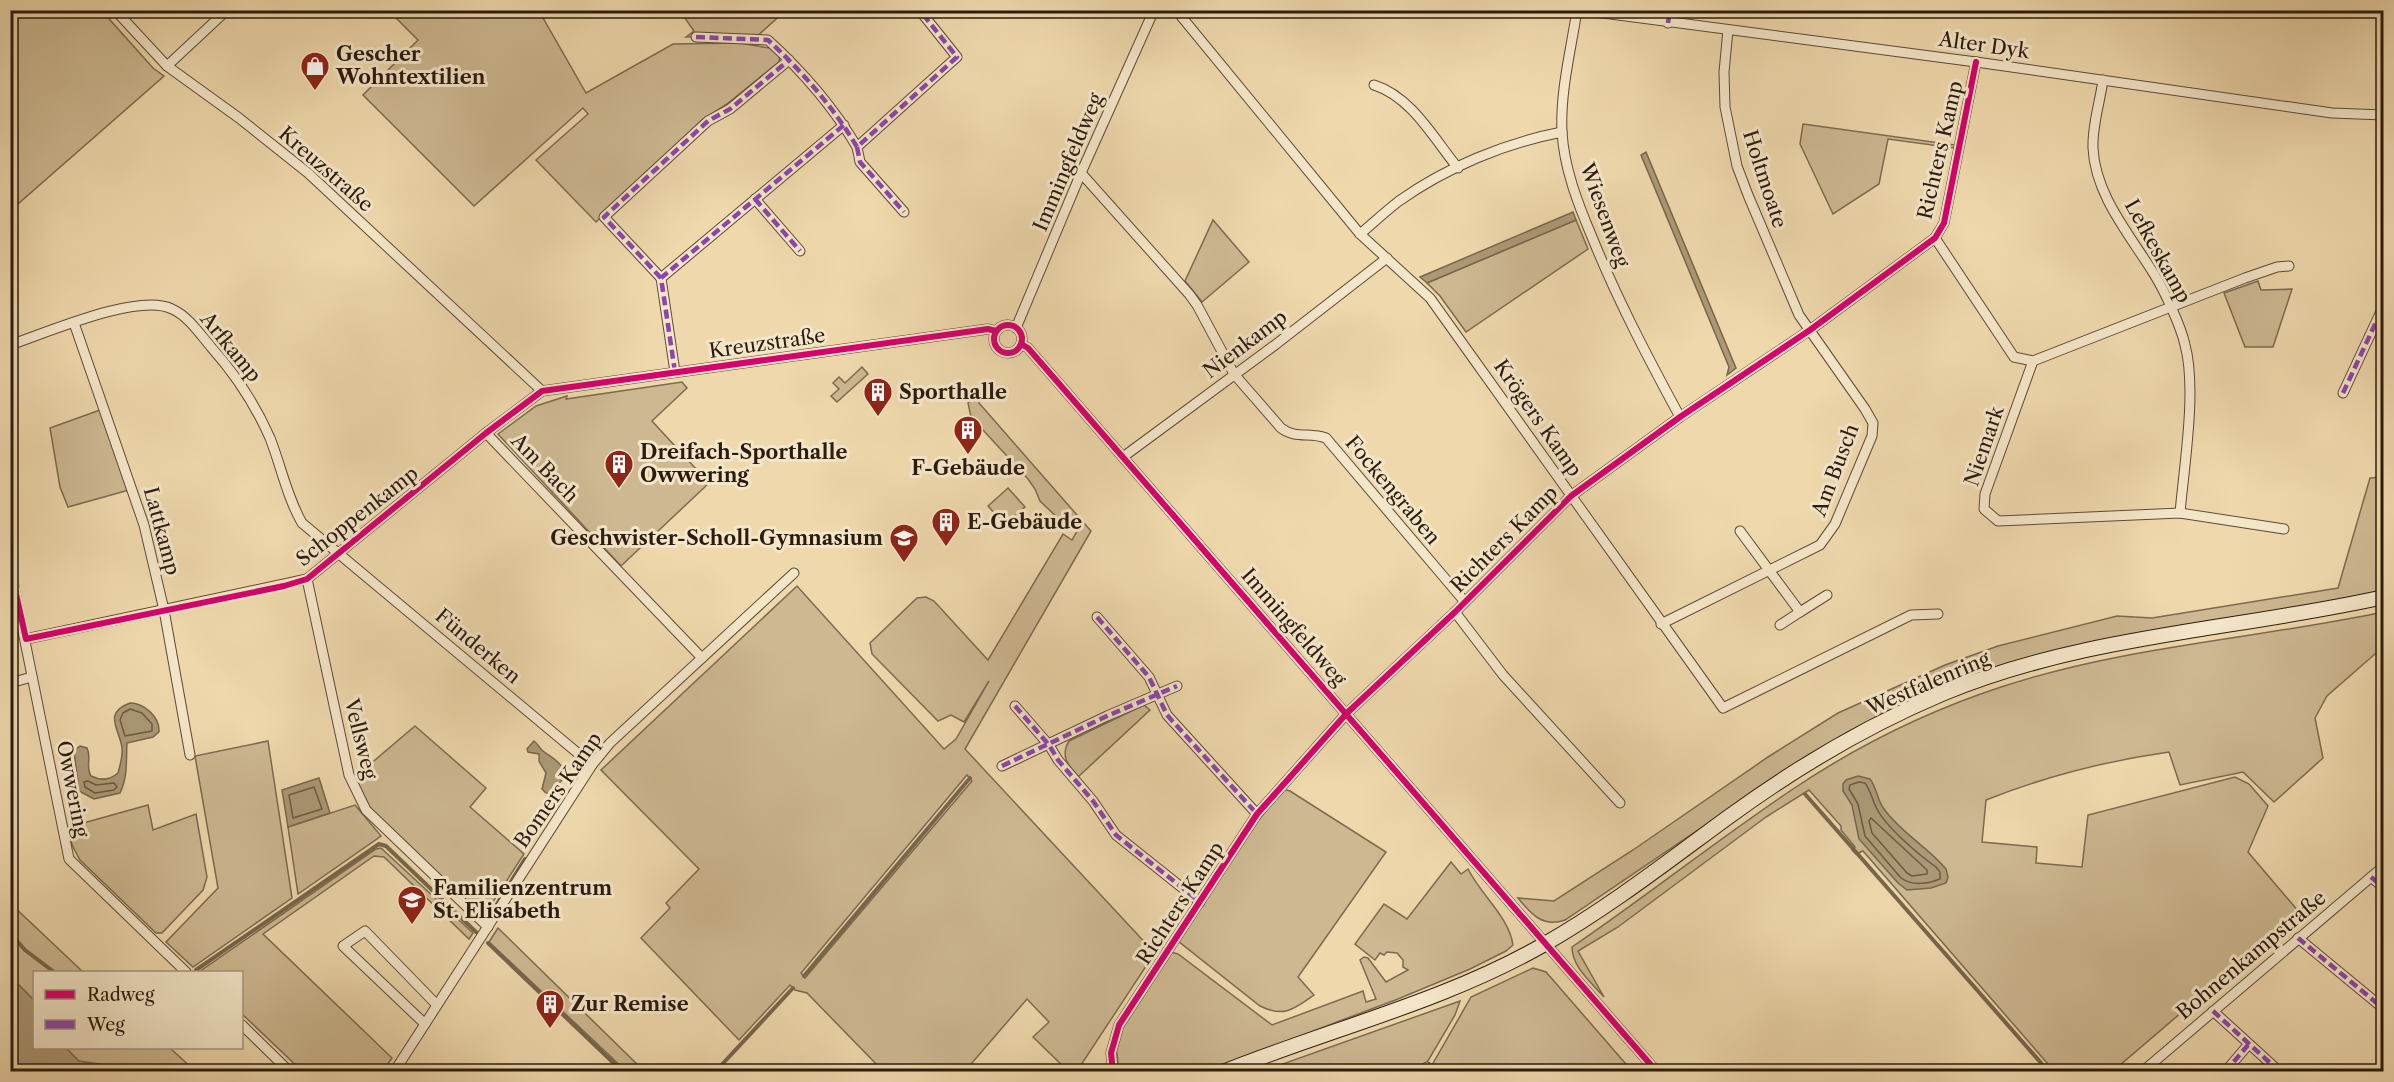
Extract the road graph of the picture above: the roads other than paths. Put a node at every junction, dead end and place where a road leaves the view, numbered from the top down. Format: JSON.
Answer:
{"nodes":[{"id":1,"x":115,"y":10,"type":"edge"},
{"id":2,"x":227,"y":10,"type":"edge"},
{"id":3,"x":922,"y":10,"type":"edge"},
{"id":4,"x":1154,"y":10,"type":"edge"},
{"id":5,"x":1176,"y":10,"type":"edge"},
{"id":6,"x":1579,"y":10,"type":"edge"},
{"id":7,"x":1670,"y":10,"type":"edge"},
{"id":8,"x":1668,"y":23,"type":"junction"},
{"id":9,"x":1728,"y":30,"type":"junction"},
{"id":10,"x":696,"y":37,"type":"dead end"},
{"id":11,"x":789,"y":60,"type":"junction"},
{"id":12,"x":1976,"y":62,"type":"junction"},
{"id":13,"x":167,"y":66,"type":"junction"},
{"id":14,"x":2103,"y":80,"type":"junction"},
{"id":15,"x":1374,"y":85,"type":"dead end"},
{"id":16,"x":2384,"y":115,"type":"edge"},
{"id":17,"x":844,"y":125,"type":"junction"},
{"id":18,"x":1562,"y":132,"type":"junction"},
{"id":19,"x":857,"y":147,"type":"junction"},
{"id":20,"x":1458,"y":168,"type":"junction"},
{"id":21,"x":1081,"y":173,"type":"junction"},
{"id":22,"x":755,"y":200,"type":"junction"},
{"id":23,"x":904,"y":212,"type":"dead end"},
{"id":24,"x":1360,"y":234,"type":"junction"},
{"id":25,"x":1935,"y":238,"type":"junction"},
{"id":26,"x":800,"y":251,"type":"dead end"},
{"id":27,"x":1387,"y":258,"type":"junction"},
{"id":28,"x":2289,"y":266,"type":"dead end"},
{"id":29,"x":661,"y":278,"type":"junction"},
{"id":30,"x":2384,"y":305,"type":"edge"},
{"id":31,"x":2169,"y":307,"type":"junction"},
{"id":32,"x":74,"y":323,"type":"junction"},
{"id":33,"x":1016,"y":328,"type":"junction"},
{"id":34,"x":1810,"y":330,"type":"junction"},
{"id":35,"x":996,"y":331,"type":"junction"},
{"id":36,"x":1022,"y":344,"type":"junction"},
{"id":37,"x":10,"y":345,"type":"edge"},
{"id":38,"x":2033,"y":361,"type":"junction"},
{"id":39,"x":675,"y":372,"type":"junction"},
{"id":40,"x":1234,"y":375,"type":"junction"},
{"id":41,"x":542,"y":392,"type":"junction"},
{"id":42,"x":2343,"y":393,"type":"dead end"},
{"id":43,"x":1680,"y":417,"type":"junction"},
{"id":44,"x":486,"y":433,"type":"junction"},
{"id":45,"x":1123,"y":457,"type":"junction"},
{"id":46,"x":1571,"y":496,"type":"junction"},
{"id":47,"x":2180,"y":513,"type":"junction"},
{"id":48,"x":2284,"y":529,"type":"dead end"},
{"id":49,"x":1740,"y":531,"type":"dead end"},
{"id":50,"x":340,"y":554,"type":"junction"},
{"id":51,"x":10,"y":567,"type":"edge"},
{"id":52,"x":1769,"y":570,"type":"junction"},
{"id":53,"x":794,"y":573,"type":"dead end"},
{"id":54,"x":307,"y":579,"type":"junction"},
{"id":55,"x":1827,"y":595,"type":"dead end"},
{"id":56,"x":2384,"y":597,"type":"edge"},
{"id":57,"x":1465,"y":602,"type":"junction"},
{"id":58,"x":164,"y":609,"type":"junction"},
{"id":59,"x":1455,"y":612,"type":"junction"},
{"id":60,"x":1800,"y":612,"type":"junction"},
{"id":61,"x":1938,"y":614,"type":"dead end"},
{"id":62,"x":1097,"y":617,"type":"dead end"},
{"id":63,"x":1662,"y":624,"type":"junction"},
{"id":64,"x":1780,"y":625,"type":"dead end"},
{"id":65,"x":26,"y":639,"type":"junction"},
{"id":66,"x":702,"y":658,"type":"junction"},
{"id":67,"x":32,"y":677,"type":"junction"},
{"id":68,"x":10,"y":683,"type":"edge"},
{"id":69,"x":1177,"y":686,"type":"dead end"},
{"id":70,"x":1157,"y":695,"type":"junction"},
{"id":71,"x":1015,"y":706,"type":"dead end"},
{"id":72,"x":1347,"y":713,"type":"junction"},
{"id":73,"x":1049,"y":745,"type":"junction"},
{"id":74,"x":190,"y":755,"type":"dead end"},
{"id":75,"x":592,"y":765,"type":"junction"},
{"id":76,"x":1002,"y":766,"type":"dead end"},
{"id":77,"x":1620,"y":803,"type":"dead end"},
{"id":78,"x":1257,"y":814,"type":"junction"},
{"id":79,"x":2384,"y":866,"type":"edge"},
{"id":80,"x":2371,"y":877,"type":"junction"},
{"id":81,"x":2384,"y":888,"type":"edge"},
{"id":82,"x":1200,"y":902,"type":"junction"},
{"id":83,"x":488,"y":927,"type":"junction"},
{"id":84,"x":2298,"y":938,"type":"junction"},
{"id":85,"x":1545,"y":944,"type":"junction"},
{"id":86,"x":185,"y":971,"type":"edge"},
{"id":87,"x":437,"y":1005,"type":"junction"},
{"id":88,"x":2384,"y":1009,"type":"edge"},
{"id":89,"x":2213,"y":1011,"type":"junction"},
{"id":90,"x":424,"y":1024,"type":"junction"},
{"id":91,"x":243,"y":1026,"type":"edge"},
{"id":92,"x":2248,"y":1045,"type":"junction"},
{"id":93,"x":290,"y":1071,"type":"edge"},
{"id":94,"x":394,"y":1071,"type":"edge"},
{"id":95,"x":1113,"y":1071,"type":"edge"},
{"id":96,"x":1223,"y":1071,"type":"edge"},
{"id":97,"x":1657,"y":1071,"type":"edge"},
{"id":98,"x":2142,"y":1071,"type":"edge"},
{"id":99,"x":2225,"y":1071,"type":"edge"},
{"id":100,"x":2280,"y":1071,"type":"edge"}],
"edges":[{"from":1,"to":13,"type":"street","name":"Kreuzstraße"},
{"from":2,"to":13,"type":"street"},
{"from":3,"to":19,"type":"street"},
{"from":4,"to":21,"type":"street","name":"Immingfeldweg"},
{"from":5,"to":24,"type":"street","name":"Krögers Kamp"},
{"from":6,"to":8,"type":"street","name":"Alter Dyk"},
{"from":6,"to":18,"type":"street","name":"Wiesenweg"},
{"from":7,"to":8,"type":"street"},
{"from":8,"to":9,"type":"street","name":"Alter Dyk"},
{"from":9,"to":12,"type":"street","name":"Alter Dyk"},
{"from":9,"to":34,"type":"street","name":"Holtmoate"},
{"from":10,"to":11,"type":"street"},
{"from":11,"to":17,"type":"street"},
{"from":11,"to":29,"type":"street"},
{"from":12,"to":14,"type":"street","name":"Alter Dyk"},
{"from":12,"to":25,"type":"street","name":"Richters Kamp"},
{"from":13,"to":41,"type":"street","name":"Kreuzstraße"},
{"from":14,"to":16,"type":"street","name":"Alter Dyk"},
{"from":14,"to":31,"type":"street","name":"Lefkeskamp"},
{"from":15,"to":20,"type":"street"},
{"from":17,"to":19,"type":"street"},
{"from":17,"to":22,"type":"street"},
{"from":18,"to":20,"type":"street"},
{"from":18,"to":43,"type":"street","name":"Wiesenweg"},
{"from":19,"to":23,"type":"street"},
{"from":20,"to":24,"type":"street"},
{"from":21,"to":33,"type":"street","name":"Immingfeldweg"},
{"from":21,"to":40,"type":"street","name":"Fockengraben"},
{"from":22,"to":26,"type":"street"},
{"from":22,"to":29,"type":"street"},
{"from":24,"to":27,"type":"street","name":"Krögers Kamp"},
{"from":25,"to":34,"type":"street","name":"Richters Kamp"},
{"from":25,"to":38,"type":"street"},
{"from":27,"to":40,"type":"street","name":"Nienkamp"},
{"from":27,"to":46,"type":"street","name":"Krögers Kamp"},
{"from":28,"to":31,"type":"street"},
{"from":29,"to":39,"type":"street"},
{"from":30,"to":42,"type":"street"},
{"from":31,"to":38,"type":"street"},
{"from":31,"to":47,"type":"street","name":"Lefkeskamp"},
{"from":32,"to":37,"type":"street","name":"Arfkamp"},
{"from":32,"to":50,"type":"street","name":"Arfkamp"},
{"from":32,"to":58,"type":"street","name":"Lattkamp"},
{"from":33,"to":35,"type":"street"},
{"from":33,"to":36,"type":"street"},
{"from":34,"to":43,"type":"street","name":"Richters Kamp"},
{"from":34,"to":52,"type":"street","name":"Am Busch"},
{"from":35,"to":36,"type":"street"},
{"from":35,"to":39,"type":"street","name":"Kreuzstraße"},
{"from":36,"to":45,"type":"street","name":"Immingfeldweg"},
{"from":38,"to":47,"type":"street","name":"Niemark"},
{"from":39,"to":41,"type":"street","name":"Kreuzstraße"},
{"from":40,"to":45,"type":"street","name":"Nienkamp"},
{"from":40,"to":57,"type":"street","name":"Fockengraben"},
{"from":41,"to":44,"type":"street","name":"Schoppenkamp"},
{"from":43,"to":46,"type":"street","name":"Richters Kamp"},
{"from":44,"to":50,"type":"street","name":"Schoppenkamp"},
{"from":44,"to":66,"type":"street","name":"Am Bach"},
{"from":45,"to":72,"type":"street","name":"Immingfeldweg"},
{"from":46,"to":57,"type":"street","name":"Richters Kamp"},
{"from":46,"to":63,"type":"street","name":"Krögers Kamp"},
{"from":47,"to":48,"type":"street","name":"Niemark"},
{"from":49,"to":52,"type":"street"},
{"from":50,"to":54,"type":"street","name":"Schoppenkamp"},
{"from":50,"to":75,"type":"street","name":"Fünderken"},
{"from":51,"to":65,"type":"street","name":"Owwering"},
{"from":52,"to":60,"type":"street"},
{"from":52,"to":63,"type":"street","name":"Am Busch"},
{"from":53,"to":66,"type":"street","name":"Bomers Kamp"},
{"from":54,"to":58,"type":"street","name":"Schoppenkamp"},
{"from":54,"to":83,"type":"street","name":"Vellsweg"},
{"from":55,"to":60,"type":"street"},
{"from":56,"to":85,"type":"street","name":"Westfalenring"},
{"from":57,"to":59,"type":"street","name":"Richters Kamp"},
{"from":58,"to":65,"type":"street","name":"Schoppenkamp"},
{"from":58,"to":74,"type":"street","name":"Lattkamp"},
{"from":59,"to":72,"type":"street","name":"Richters Kamp"},
{"from":59,"to":77,"type":"street"},
{"from":60,"to":64,"type":"street"},
{"from":61,"to":63,"type":"street","name":"Krögers Kamp"},
{"from":62,"to":70,"type":"street"},
{"from":65,"to":67,"type":"street","name":"Owwering"},
{"from":66,"to":75,"type":"street","name":"Bomers Kamp"},
{"from":67,"to":68,"type":"street"},
{"from":67,"to":86,"type":"street","name":"Owwering"},
{"from":69,"to":70,"type":"street"},
{"from":70,"to":73,"type":"street"},
{"from":70,"to":78,"type":"street"},
{"from":71,"to":73,"type":"street"},
{"from":72,"to":78,"type":"street","name":"Richters Kamp"},
{"from":72,"to":85,"type":"street","name":"Immingfeldweg"},
{"from":73,"to":76,"type":"street"},
{"from":73,"to":82,"type":"street"},
{"from":75,"to":83,"type":"street","name":"Bomers Kamp"},
{"from":78,"to":82,"type":"street","name":"Richters Kamp"},
{"from":79,"to":80,"type":"street","name":"Bohnenkampstraße"},
{"from":80,"to":81,"type":"street"},
{"from":80,"to":84,"type":"street","name":"Bohnenkampstraße"},
{"from":82,"to":95,"type":"street","name":"Richters Kamp"},
{"from":83,"to":87,"type":"street","name":"Bomers Kamp"},
{"from":84,"to":88,"type":"street"},
{"from":84,"to":89,"type":"street","name":"Bohnenkampstraße"},
{"from":85,"to":96,"type":"street","name":"Westfalenring"},
{"from":85,"to":97,"type":"street","name":"Immingfeldweg"},
{"from":87,"to":90,"type":"street","name":"Bomers Kamp"},
{"from":87,"to":90,"type":"street"},
{"from":89,"to":92,"type":"street"},
{"from":89,"to":98,"type":"street","name":"Bohnenkampstraße"},
{"from":90,"to":94,"type":"street","name":"Bomers Kamp"},
{"from":91,"to":93,"type":"street"},
{"from":92,"to":99,"type":"street"},
{"from":92,"to":100,"type":"street"}]}
